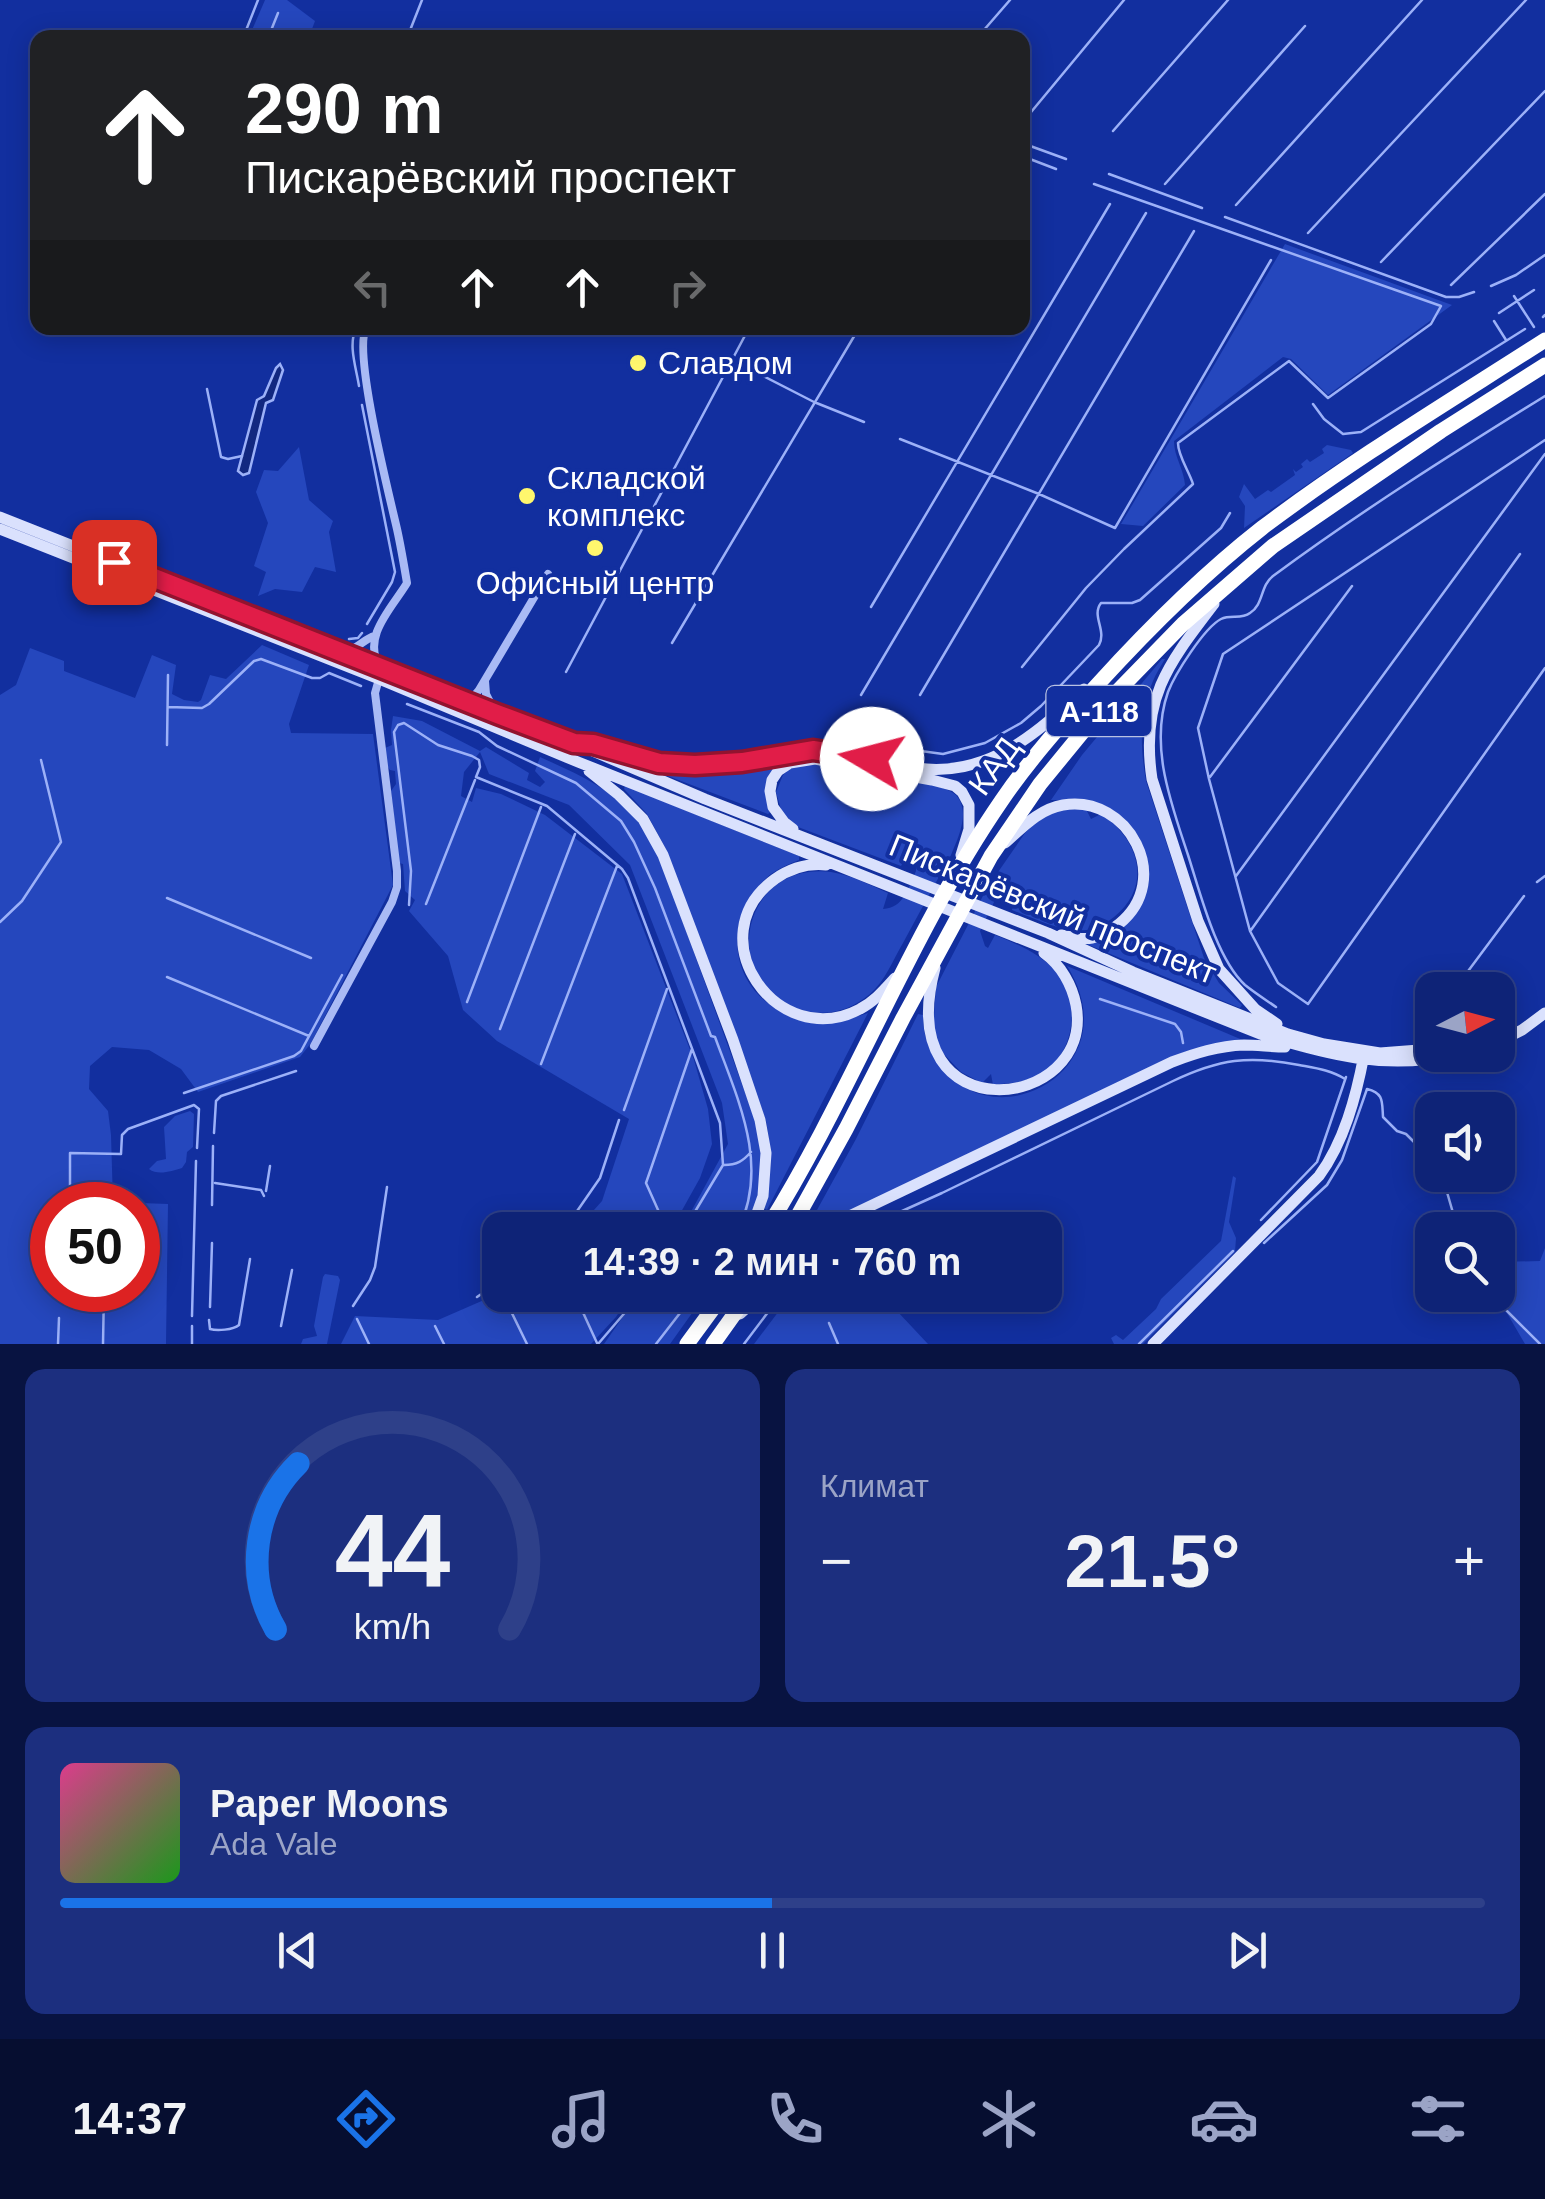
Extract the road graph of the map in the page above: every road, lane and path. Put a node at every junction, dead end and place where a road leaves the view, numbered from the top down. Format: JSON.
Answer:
{"nodes":[{"id":1,"x":363,"y":335,"type":"edge"},
{"id":2,"x":1545,"y":340,"type":"edge"},
{"id":3,"x":1545,"y":365,"type":"edge"},
{"id":4,"x":0,"y":517,"type":"edge"},
{"id":5,"x":0,"y":528,"type":"edge"},
{"id":6,"x":548,"y":574,"type":"dead end"},
{"id":7,"x":1228,"y":585,"type":"junction"},
{"id":8,"x":375,"y":636,"type":"junction"},
{"id":9,"x":1139,"y":639,"type":"junction"},
{"id":10,"x":343,"y":652,"type":"junction"},
{"id":11,"x":379,"y":673,"type":"junction"},
{"id":12,"x":485,"y":681,"type":"junction"},
{"id":13,"x":463,"y":701,"type":"junction"},
{"id":14,"x":497,"y":714,"type":"junction"},
{"id":15,"x":574,"y":743,"type":"junction"},
{"id":16,"x":578,"y":762,"type":"junction"},
{"id":17,"x":808,"y":840,"type":"junction"},
{"id":18,"x":990,"y":856,"type":"junction"},
{"id":19,"x":853,"y":872,"type":"junction"},
{"id":20,"x":956,"y":872,"type":"junction"},
{"id":21,"x":901,"y":884,"type":"junction"},
{"id":22,"x":1048,"y":933,"type":"junction"},
{"id":23,"x":1028,"y":942,"type":"junction"},
{"id":24,"x":939,"y":953,"type":"junction"},
{"id":25,"x":905,"y":968,"type":"junction"},
{"id":26,"x":1543,"y":1014,"type":"edge"},
{"id":27,"x":1515,"y":1026,"type":"edge"},
{"id":28,"x":1288,"y":1034,"type":"junction"},
{"id":29,"x":1515,"y":1034,"type":"edge"},
{"id":30,"x":314,"y":1046,"type":"dead end"},
{"id":31,"x":1299,"y":1046,"type":"junction"},
{"id":32,"x":1415,"y":1051,"type":"edge"},
{"id":33,"x":1334,"y":1056,"type":"junction"},
{"id":34,"x":1364,"y":1056,"type":"junction"},
{"id":35,"x":1415,"y":1061,"type":"edge"},
{"id":36,"x":1384,"y":1062,"type":"junction"},
{"id":37,"x":1355,"y":1092,"type":"junction"},
{"id":38,"x":757,"y":1212,"type":"edge"},
{"id":39,"x":776,"y":1212,"type":"edge"},
{"id":40,"x":800,"y":1212,"type":"edge"},
{"id":41,"x":858,"y":1212,"type":"edge"},
{"id":42,"x":710,"y":1312,"type":"edge"},
{"id":43,"x":736,"y":1312,"type":"edge"},
{"id":44,"x":742,"y":1312,"type":"edge"},
{"id":45,"x":729,"y":1323,"type":"junction"},
{"id":46,"x":687,"y":1344,"type":"edge"},
{"id":47,"x":713,"y":1344,"type":"edge"},
{"id":48,"x":1153,"y":1344,"type":"edge"}],
"edges":[{"from":1,"to":8,"type":"street"},
{"from":2,"to":9,"type":"highway","name":"КАД","number":"А-118"},
{"from":3,"to":7,"type":"highway","name":"КАД","number":"А-118"},
{"from":4,"to":10,"type":"main road","name":"Пискарёвский проспект"},
{"from":5,"to":11,"type":"main road","name":"Пискарёвский проспект"},
{"from":6,"to":12,"type":"street"},
{"from":7,"to":18,"type":"highway","name":"КАД","number":"А-118"},
{"from":7,"to":28,"type":"main road"},
{"from":8,"to":10,"type":"street"},
{"from":8,"to":11,"type":"street"},
{"from":9,"to":15,"type":"main road"},
{"from":9,"to":20,"type":"highway","name":"КАД","number":"А-118"},
{"from":10,"to":11,"type":"main road","name":"Пискарёвский проспект"},
{"from":11,"to":13,"type":"main road","name":"Пискарёвский проспект"},
{"from":11,"to":16,"type":"main road","name":"Пискарёвский проспект"},
{"from":11,"to":30,"type":"street"},
{"from":12,"to":13,"type":"street"},
{"from":12,"to":14,"type":"street"},
{"from":13,"to":14,"type":"main road","name":"Пискарёвский проспект"},
{"from":14,"to":15,"type":"main road","name":"Пискарёвский проспект"},
{"from":15,"to":17,"type":"main road","name":"Пискарёвский проспект"},
{"from":16,"to":19,"type":"main road","name":"Пискарёвский проспект"},
{"from":16,"to":38,"type":"main road"},
{"from":17,"to":20,"type":"main road"},
{"from":17,"to":21,"type":"main road","name":"Пискарёвский проспект"},
{"from":18,"to":22,"type":"main road"},
{"from":18,"to":24,"type":"highway","name":"КАД","number":"А-118"},
{"from":19,"to":21,"type":"main road","name":"Пискарёвский проспект"},
{"from":19,"to":25,"type":"main road"},
{"from":20,"to":25,"type":"highway","name":"КАД","number":"А-118"},
{"from":21,"to":22,"type":"main road","name":"Пискарёвский проспект"},
{"from":21,"to":23,"type":"main road","name":"Пискарёвский проспект"},
{"from":22,"to":28,"type":"main road","name":"Пискарёвский проспект"},
{"from":23,"to":24,"type":"main road"},
{"from":23,"to":31,"type":"main road","name":"Пискарёвский проспект"},
{"from":24,"to":40,"type":"highway","name":"КАД","number":"А-118"},
{"from":25,"to":39,"type":"highway","name":"КАД","number":"А-118"},
{"from":26,"to":27,"type":"main road"},
{"from":26,"to":29,"type":"main road"},
{"from":28,"to":34,"type":"main road","name":"Пискарёвский проспект"},
{"from":31,"to":33,"type":"main road","name":"Пискарёвский проспект"},
{"from":31,"to":41,"type":"main road"},
{"from":32,"to":34,"type":"main road"},
{"from":33,"to":34,"type":"main road","name":"Пискарёвский проспект"},
{"from":33,"to":37,"type":"main road"},
{"from":34,"to":36,"type":"main road"},
{"from":34,"to":37,"type":"main road"},
{"from":35,"to":36,"type":"main road"},
{"from":36,"to":37,"type":"main road"},
{"from":37,"to":48,"type":"main road"},
{"from":42,"to":46,"type":"highway"},
{"from":43,"to":45,"type":"highway"},
{"from":44,"to":45,"type":"main road"},
{"from":45,"to":47,"type":"highway"}]}
